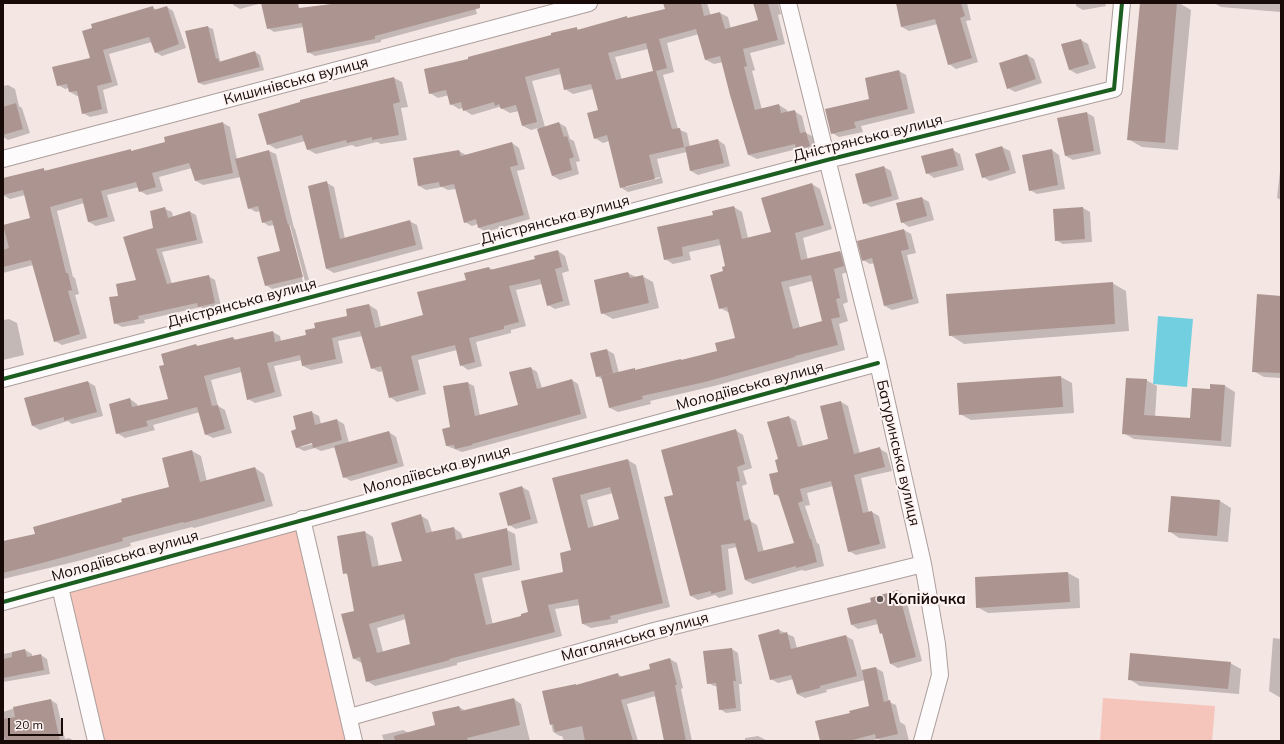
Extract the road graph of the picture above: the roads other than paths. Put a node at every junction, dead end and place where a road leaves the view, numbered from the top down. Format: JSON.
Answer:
{"nodes":[{"id":1,"x":589,"y":3,"type":"edge"},
{"id":2,"x":788,"y":3,"type":"edge"},
{"id":3,"x":1122,"y":3,"type":"edge"},
{"id":4,"x":3,"y":159,"type":"edge"},
{"id":5,"x":827,"y":160,"type":"junction"},
{"id":6,"x":878,"y":363,"type":"junction"},
{"id":7,"x":3,"y":379,"type":"edge"},
{"id":8,"x":302,"y":519,"type":"junction"},
{"id":9,"x":922,"y":564,"type":"junction"},
{"id":10,"x":60,"y":587,"type":"junction"},
{"id":11,"x":3,"y":602,"type":"edge"},
{"id":12,"x":350,"y":717,"type":"junction"},
{"id":13,"x":96,"y":741,"type":"edge"},
{"id":14,"x":354,"y":741,"type":"edge"},
{"id":15,"x":922,"y":741,"type":"edge"}],
"edges":[{"from":1,"to":4,"type":"street","name":"Кишинівська вулиця"},
{"from":2,"to":5,"type":"street","name":"Батуринська вулиця"},
{"from":3,"to":5,"type":"street","name":"Дністрянська вулиця"},
{"from":5,"to":6,"type":"street","name":"Батуринська вулиця"},
{"from":5,"to":7,"type":"street","name":"Дністрянська вулиця"},
{"from":6,"to":8,"type":"street","name":"Молодіївська вулиця"},
{"from":6,"to":9,"type":"street","name":"Батуринська вулиця"},
{"from":8,"to":10,"type":"street","name":"Молодіївська вулиця"},
{"from":8,"to":12,"type":"street"},
{"from":9,"to":12,"type":"street","name":"Магалянська вулиця"},
{"from":9,"to":15,"type":"street","name":"Батуринська вулиця"},
{"from":10,"to":11,"type":"street","name":"Молодіївська вулиця"},
{"from":10,"to":13,"type":"street"},
{"from":12,"to":14,"type":"street"}]}
